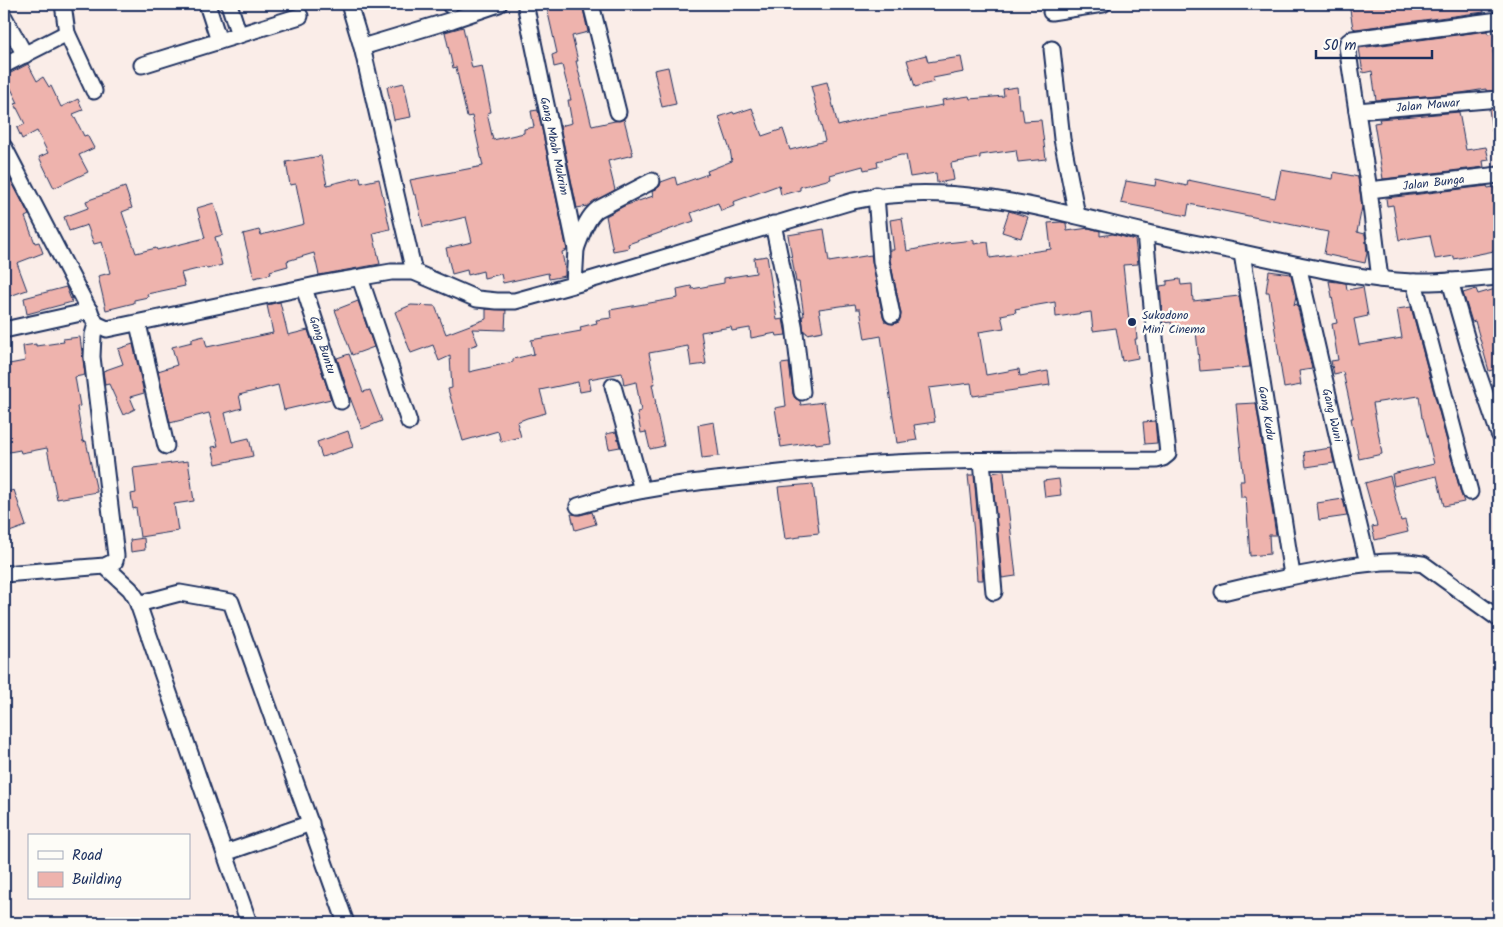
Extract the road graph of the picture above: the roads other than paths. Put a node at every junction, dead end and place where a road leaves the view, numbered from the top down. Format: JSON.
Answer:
{"nodes":[{"id":1,"x":63,"y":4,"type":"edge"},
{"id":2,"x":207,"y":4,"type":"edge"},
{"id":3,"x":229,"y":4,"type":"edge"},
{"id":4,"x":349,"y":4,"type":"edge"},
{"id":5,"x":499,"y":4,"type":"edge"},
{"id":6,"x":591,"y":4,"type":"edge"},
{"id":7,"x":1103,"y":4,"type":"edge"},
{"id":8,"x":526,"y":8,"type":"dead end"},
{"id":9,"x":1051,"y":12,"type":"dead end"},
{"id":10,"x":300,"y":16,"type":"dead end"},
{"id":11,"x":4,"y":17,"type":"edge"},
{"id":12,"x":1499,"y":20,"type":"edge"},
{"id":13,"x":67,"y":33,"type":"junction"},
{"id":14,"x":239,"y":35,"type":"junction"},
{"id":15,"x":219,"y":41,"type":"junction"},
{"id":16,"x":362,"y":47,"type":"junction"},
{"id":17,"x":1052,"y":48,"type":"dead end"},
{"id":18,"x":24,"y":55,"type":"junction"},
{"id":19,"x":4,"y":65,"type":"edge"},
{"id":20,"x":142,"y":65,"type":"dead end"},
{"id":21,"x":94,"y":91,"type":"dead end"},
{"id":22,"x":1499,"y":98,"type":"edge"},
{"id":23,"x":618,"y":112,"type":"dead end"},
{"id":24,"x":1357,"y":112,"type":"junction"},
{"id":25,"x":4,"y":147,"type":"edge"},
{"id":26,"x":1499,"y":175,"type":"edge"},
{"id":27,"x":652,"y":181,"type":"dead end"},
{"id":28,"x":1369,"y":190,"type":"junction"},
{"id":29,"x":876,"y":195,"type":"junction"},
{"id":30,"x":1077,"y":215,"type":"junction"},
{"id":31,"x":774,"y":224,"type":"junction"},
{"id":32,"x":1145,"y":233,"type":"junction"},
{"id":33,"x":576,"y":248,"type":"junction"},
{"id":34,"x":1242,"y":253,"type":"junction"},
{"id":35,"x":1298,"y":265,"type":"junction"},
{"id":36,"x":410,"y":272,"type":"junction"},
{"id":37,"x":1499,"y":277,"type":"edge"},
{"id":38,"x":360,"y":278,"type":"junction"},
{"id":39,"x":1380,"y":279,"type":"junction"},
{"id":40,"x":1450,"y":280,"type":"junction"},
{"id":41,"x":1414,"y":282,"type":"junction"},
{"id":42,"x":574,"y":284,"type":"junction"},
{"id":43,"x":304,"y":288,"type":"junction"},
{"id":44,"x":892,"y":315,"type":"dead end"},
{"id":45,"x":93,"y":318,"type":"junction"},
{"id":46,"x":138,"y":324,"type":"junction"},
{"id":47,"x":4,"y":330,"type":"edge"},
{"id":48,"x":613,"y":386,"type":"dead end"},
{"id":49,"x":802,"y":392,"type":"dead end"},
{"id":50,"x":341,"y":401,"type":"dead end"},
{"id":51,"x":409,"y":422,"type":"dead end"},
{"id":52,"x":1499,"y":434,"type":"edge"},
{"id":53,"x":166,"y":446,"type":"dead end"},
{"id":54,"x":982,"y":461,"type":"junction"},
{"id":55,"x":642,"y":490,"type":"junction"},
{"id":56,"x":1470,"y":492,"type":"dead end"},
{"id":57,"x":578,"y":506,"type":"dead end"},
{"id":58,"x":1368,"y":564,"type":"junction"},
{"id":59,"x":105,"y":566,"type":"junction"},
{"id":60,"x":4,"y":574,"type":"edge"},
{"id":61,"x":1292,"y":575,"type":"junction"},
{"id":62,"x":994,"y":592,"type":"dead end"},
{"id":63,"x":1223,"y":592,"type":"dead end"},
{"id":64,"x":138,"y":604,"type":"junction"},
{"id":65,"x":1499,"y":620,"type":"edge"},
{"id":66,"x":310,"y":824,"type":"junction"},
{"id":67,"x":225,"y":853,"type":"junction"},
{"id":68,"x":249,"y":923,"type":"edge"},
{"id":69,"x":346,"y":923,"type":"edge"}],
"edges":[{"from":1,"to":13,"type":"street"},
{"from":2,"to":15,"type":"street"},
{"from":3,"to":14,"type":"street"},
{"from":4,"to":16,"type":"street"},
{"from":5,"to":16,"type":"street"},
{"from":6,"to":23,"type":"street"},
{"from":7,"to":9,"type":"street"},
{"from":8,"to":33,"type":"street","name":"Gang Mbah Mukrim"},
{"from":10,"to":14,"type":"street"},
{"from":11,"to":18,"type":"street"},
{"from":12,"to":24,"type":"street"},
{"from":13,"to":18,"type":"street"},
{"from":13,"to":21,"type":"street"},
{"from":14,"to":15,"type":"street"},
{"from":15,"to":20,"type":"street"},
{"from":16,"to":36,"type":"street"},
{"from":17,"to":30,"type":"street"},
{"from":18,"to":19,"type":"street"},
{"from":22,"to":24,"type":"street","name":"Jalan Mawar"},
{"from":24,"to":28,"type":"street"},
{"from":25,"to":45,"type":"street"},
{"from":26,"to":28,"type":"street","name":"Jalan Bunga"},
{"from":27,"to":33,"type":"street"},
{"from":28,"to":39,"type":"street"},
{"from":29,"to":30,"type":"street"},
{"from":29,"to":31,"type":"street"},
{"from":29,"to":44,"type":"street"},
{"from":30,"to":32,"type":"street"},
{"from":31,"to":42,"type":"street"},
{"from":31,"to":49,"type":"street"},
{"from":32,"to":34,"type":"street"},
{"from":32,"to":54,"type":"street"},
{"from":33,"to":42,"type":"street","name":"Gang Mbah Mukrim"},
{"from":34,"to":35,"type":"street"},
{"from":34,"to":61,"type":"street","name":"Gang Kudu"},
{"from":35,"to":39,"type":"street"},
{"from":35,"to":58,"type":"street","name":"Gang Wuni"},
{"from":36,"to":38,"type":"street"},
{"from":36,"to":42,"type":"street"},
{"from":37,"to":40,"type":"street"},
{"from":38,"to":43,"type":"street"},
{"from":38,"to":51,"type":"street"},
{"from":39,"to":41,"type":"street"},
{"from":40,"to":41,"type":"street"},
{"from":40,"to":52,"type":"street"},
{"from":41,"to":56,"type":"street"},
{"from":43,"to":46,"type":"street"},
{"from":43,"to":50,"type":"street","name":"Gang Buntu"},
{"from":45,"to":46,"type":"street"},
{"from":45,"to":47,"type":"street"},
{"from":45,"to":59,"type":"street"},
{"from":46,"to":53,"type":"street"},
{"from":48,"to":55,"type":"street"},
{"from":54,"to":55,"type":"street"},
{"from":54,"to":62,"type":"street"},
{"from":55,"to":57,"type":"street"},
{"from":58,"to":61,"type":"street"},
{"from":58,"to":65,"type":"street"},
{"from":59,"to":60,"type":"street"},
{"from":59,"to":64,"type":"street"},
{"from":61,"to":63,"type":"street"},
{"from":64,"to":66,"type":"street"},
{"from":64,"to":67,"type":"street"},
{"from":66,"to":67,"type":"street"},
{"from":66,"to":69,"type":"street"},
{"from":67,"to":68,"type":"street"}]}
